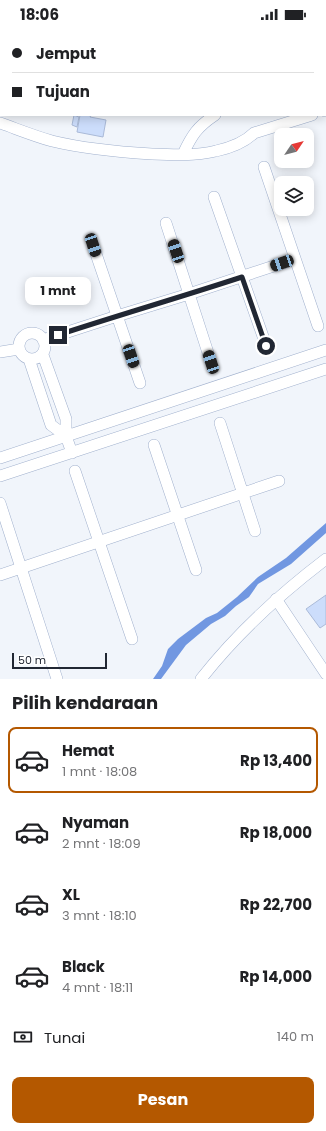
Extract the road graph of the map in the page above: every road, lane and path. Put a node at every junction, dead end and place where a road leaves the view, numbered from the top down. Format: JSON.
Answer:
{"nodes":[{"id":1,"x":213,"y":116,"type":"edge"},
{"id":2,"x":309,"y":116,"type":"edge"},
{"id":3,"x":0,"y":123,"type":"edge"},
{"id":4,"x":183,"y":154,"type":"junction"},
{"id":5,"x":264,"y":167,"type":"dead end"},
{"id":6,"x":214,"y":197,"type":"dead end"},
{"id":7,"x":166,"y":223,"type":"dead end"},
{"id":8,"x":93,"y":245,"type":"dead end"},
{"id":9,"x":295,"y":259,"type":"junction"},
{"id":10,"x":242,"y":277,"type":"junction"},
{"id":11,"x":190,"y":294,"type":"junction"},
{"id":12,"x":116,"y":316,"type":"junction"},
{"id":13,"x":318,"y":326,"type":"dead end"},
{"id":14,"x":44,"y":340,"type":"junction"},
{"id":15,"x":266,"y":346,"type":"dead end"},
{"id":16,"x":19,"y":349,"type":"junction"},
{"id":17,"x":326,"y":350,"type":"edge"},
{"id":18,"x":0,"y":352,"type":"edge"},
{"id":19,"x":43,"y":354,"type":"junction"},
{"id":20,"x":29,"y":360,"type":"junction"},
{"id":21,"x":211,"y":362,"type":"dead end"},
{"id":22,"x":326,"y":369,"type":"edge"},
{"id":23,"x":140,"y":383,"type":"dead end"},
{"id":24,"x":220,"y":423,"type":"dead end"},
{"id":25,"x":66,"y":436,"type":"junction"},
{"id":26,"x":154,"y":445,"type":"dead end"},
{"id":27,"x":72,"y":453,"type":"junction"},
{"id":28,"x":0,"y":458,"type":"edge"},
{"id":29,"x":75,"y":471,"type":"dead end"},
{"id":30,"x":0,"y":476,"type":"edge"},
{"id":31,"x":279,"y":481,"type":"dead end"},
{"id":32,"x":242,"y":493,"type":"junction"},
{"id":33,"x":0,"y":503,"type":"edge"},
{"id":34,"x":178,"y":515,"type":"junction"},
{"id":35,"x":255,"y":531,"type":"dead end"},
{"id":36,"x":99,"y":542,"type":"junction"},
{"id":37,"x":326,"y":558,"type":"edge"},
{"id":38,"x":21,"y":568,"type":"junction"},
{"id":39,"x":196,"y":570,"type":"dead end"},
{"id":40,"x":0,"y":575,"type":"edge"},
{"id":41,"x":276,"y":599,"type":"junction"},
{"id":42,"x":132,"y":639,"type":"dead end"},
{"id":43,"x":326,"y":674,"type":"edge"},
{"id":44,"x":204,"y":678,"type":"edge"},
{"id":45,"x":56,"y":679,"type":"edge"}],
"edges":[{"from":1,"to":4,"type":"street"},
{"from":2,"to":4,"type":"street"},
{"from":3,"to":4,"type":"street"},
{"from":5,"to":9,"type":"street"},
{"from":6,"to":10,"type":"street"},
{"from":7,"to":11,"type":"street"},
{"from":8,"to":12,"type":"street"},
{"from":9,"to":10,"type":"street"},
{"from":9,"to":13,"type":"street"},
{"from":10,"to":11,"type":"street"},
{"from":10,"to":15,"type":"street"},
{"from":11,"to":12,"type":"street"},
{"from":11,"to":21,"type":"street"},
{"from":12,"to":14,"type":"street"},
{"from":12,"to":23,"type":"street"},
{"from":14,"to":16,"type":"street"},
{"from":14,"to":19,"type":"street"},
{"from":16,"to":18,"type":"street"},
{"from":16,"to":20,"type":"street"},
{"from":17,"to":25,"type":"street"},
{"from":19,"to":20,"type":"street"},
{"from":19,"to":25,"type":"street"},
{"from":20,"to":25,"type":"street"},
{"from":22,"to":27,"type":"street"},
{"from":24,"to":32,"type":"street"},
{"from":25,"to":27,"type":"street"},
{"from":25,"to":28,"type":"street"},
{"from":26,"to":34,"type":"street"},
{"from":27,"to":30,"type":"street"},
{"from":29,"to":36,"type":"street"},
{"from":31,"to":32,"type":"street"},
{"from":32,"to":34,"type":"street"},
{"from":32,"to":35,"type":"street"},
{"from":33,"to":38,"type":"street"},
{"from":34,"to":36,"type":"street"},
{"from":34,"to":39,"type":"street"},
{"from":36,"to":38,"type":"street"},
{"from":36,"to":42,"type":"street"},
{"from":37,"to":41,"type":"street"},
{"from":38,"to":40,"type":"street"},
{"from":38,"to":45,"type":"street"},
{"from":41,"to":43,"type":"street"},
{"from":41,"to":44,"type":"street"}]}
